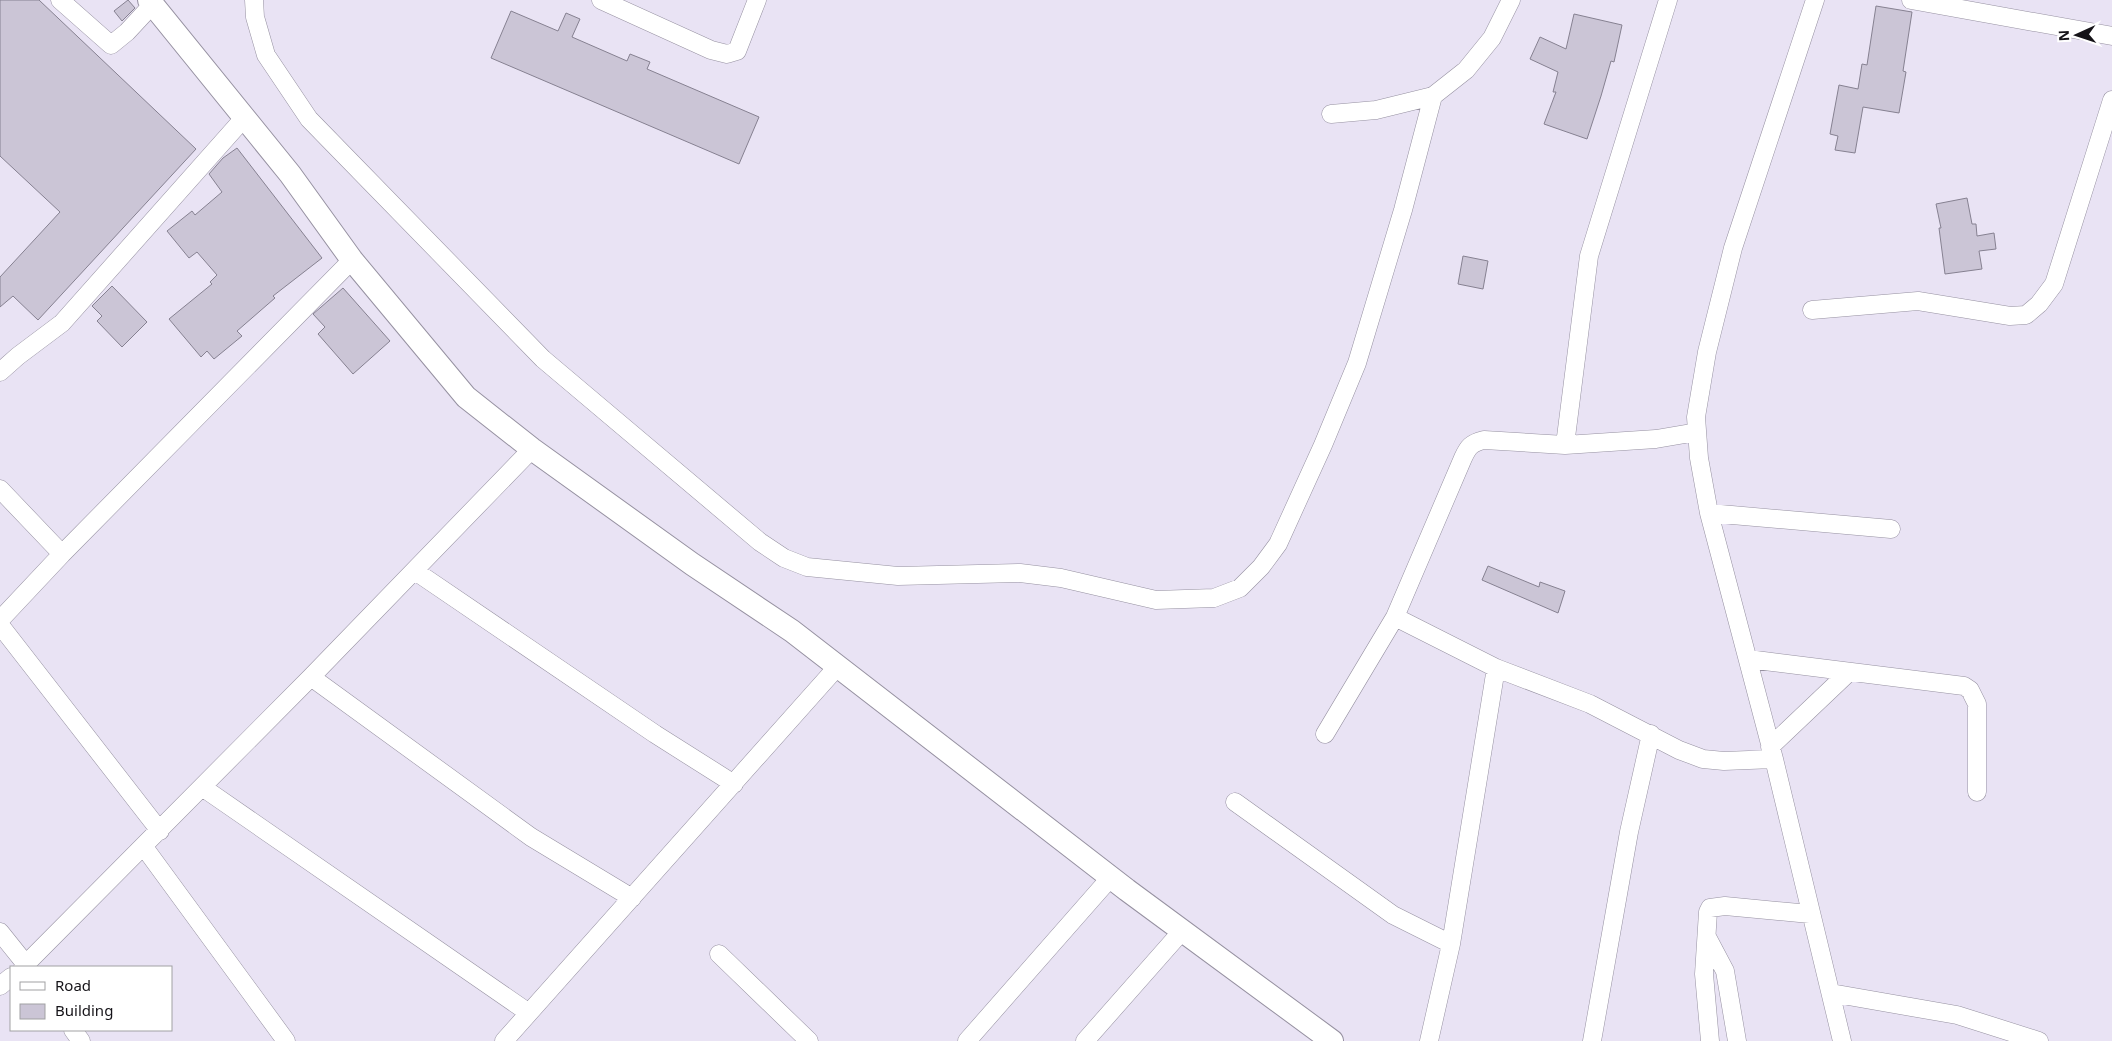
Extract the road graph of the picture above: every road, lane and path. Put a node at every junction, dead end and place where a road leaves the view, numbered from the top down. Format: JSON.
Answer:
{"nodes":[{"id":1,"x":60,"y":0,"type":"edge"},
{"id":2,"x":254,"y":0,"type":"edge"},
{"id":3,"x":600,"y":0,"type":"edge"},
{"id":4,"x":757,"y":0,"type":"edge"},
{"id":5,"x":1511,"y":0,"type":"edge"},
{"id":6,"x":1668,"y":0,"type":"edge"},
{"id":7,"x":1815,"y":0,"type":"edge"},
{"id":8,"x":1910,"y":0,"type":"edge"},
{"id":9,"x":151,"y":2,"type":"edge"},
{"id":10,"x":2112,"y":36,"type":"edge"},
{"id":11,"x":1433,"y":96,"type":"junction"},
{"id":12,"x":2112,"y":100,"type":"edge"},
{"id":13,"x":1331,"y":114,"type":"dead end"},
{"id":14,"x":244,"y":118,"type":"junction"},
{"id":15,"x":352,"y":260,"type":"junction"},
{"id":16,"x":1812,"y":310,"type":"dead end"},
{"id":17,"x":0,"y":372,"type":"edge"},
{"id":18,"x":1698,"y":432,"type":"junction"},
{"id":19,"x":1565,"y":445,"type":"junction"},
{"id":20,"x":532,"y":449,"type":"junction"},
{"id":21,"x":0,"y":489,"type":"edge"},
{"id":22,"x":1709,"y":513,"type":"junction"},
{"id":23,"x":1890,"y":529,"type":"dead end"},
{"id":24,"x":62,"y":554,"type":"junction"},
{"id":25,"x":415,"y":571,"type":"junction"},
{"id":26,"x":1395,"y":617,"type":"junction"},
{"id":27,"x":0,"y":620,"type":"edge"},
{"id":28,"x":0,"y":625,"type":"edge"},
{"id":29,"x":1748,"y":660,"type":"junction"},
{"id":30,"x":838,"y":666,"type":"junction"},
{"id":31,"x":1496,"y":668,"type":"junction"},
{"id":32,"x":1849,"y":672,"type":"junction"},
{"id":33,"x":311,"y":677,"type":"junction"},
{"id":34,"x":1325,"y":734,"type":"dead end"},
{"id":35,"x":1651,"y":734,"type":"junction"},
{"id":36,"x":1772,"y":753,"type":"junction"},
{"id":37,"x":734,"y":784,"type":"junction"},
{"id":38,"x":202,"y":788,"type":"junction"},
{"id":39,"x":1977,"y":792,"type":"dead end"},
{"id":40,"x":1235,"y":802,"type":"dead end"},
{"id":41,"x":160,"y":831,"type":"junction"},
{"id":42,"x":144,"y":848,"type":"junction"},
{"id":43,"x":1111,"y":877,"type":"junction"},
{"id":44,"x":632,"y":898,"type":"junction"},
{"id":45,"x":1810,"y":914,"type":"junction"},
{"id":46,"x":1182,"y":931,"type":"junction"},
{"id":47,"x":0,"y":932,"type":"edge"},
{"id":48,"x":1707,"y":937,"type":"junction"},
{"id":49,"x":1452,"y":944,"type":"junction"},
{"id":50,"x":719,"y":954,"type":"dead end"},
{"id":51,"x":26,"y":966,"type":"edge"},
{"id":52,"x":10,"y":978,"type":"edge"},
{"id":53,"x":0,"y":986,"type":"edge"},
{"id":54,"x":1831,"y":993,"type":"junction"},
{"id":55,"x":529,"y":1013,"type":"junction"},
{"id":56,"x":286,"y":1041,"type":"edge"},
{"id":57,"x":504,"y":1041,"type":"edge"},
{"id":58,"x":809,"y":1041,"type":"edge"},
{"id":59,"x":967,"y":1041,"type":"edge"},
{"id":60,"x":1085,"y":1041,"type":"edge"},
{"id":61,"x":1332,"y":1041,"type":"edge"},
{"id":62,"x":1429,"y":1041,"type":"edge"},
{"id":63,"x":1592,"y":1041,"type":"edge"},
{"id":64,"x":1710,"y":1041,"type":"edge"},
{"id":65,"x":1737,"y":1041,"type":"edge"},
{"id":66,"x":1842,"y":1041,"type":"edge"},
{"id":67,"x":2039,"y":1041,"type":"edge"}],
"edges":[{"from":1,"to":9,"type":"street"},
{"from":2,"to":11,"type":"street"},
{"from":3,"to":4,"type":"street"},
{"from":5,"to":11,"type":"street"},
{"from":6,"to":19,"type":"street"},
{"from":7,"to":18,"type":"street"},
{"from":8,"to":10,"type":"street"},
{"from":9,"to":14,"type":"main road"},
{"from":11,"to":13,"type":"street"},
{"from":12,"to":16,"type":"street"},
{"from":14,"to":15,"type":"main road"},
{"from":14,"to":17,"type":"street"},
{"from":15,"to":20,"type":"main road"},
{"from":15,"to":24,"type":"street"},
{"from":18,"to":19,"type":"street"},
{"from":18,"to":22,"type":"street"},
{"from":19,"to":26,"type":"street"},
{"from":20,"to":25,"type":"street"},
{"from":20,"to":30,"type":"main road"},
{"from":21,"to":24,"type":"street"},
{"from":22,"to":23,"type":"street"},
{"from":22,"to":29,"type":"street"},
{"from":24,"to":27,"type":"street"},
{"from":25,"to":33,"type":"street"},
{"from":25,"to":37,"type":"street"},
{"from":26,"to":31,"type":"street"},
{"from":26,"to":34,"type":"street"},
{"from":28,"to":41,"type":"street"},
{"from":29,"to":32,"type":"street"},
{"from":29,"to":36,"type":"street"},
{"from":30,"to":37,"type":"street"},
{"from":30,"to":43,"type":"main road"},
{"from":31,"to":35,"type":"street"},
{"from":31,"to":49,"type":"street"},
{"from":32,"to":36,"type":"street"},
{"from":32,"to":39,"type":"street"},
{"from":33,"to":38,"type":"street"},
{"from":33,"to":44,"type":"street"},
{"from":35,"to":36,"type":"street"},
{"from":35,"to":63,"type":"street"},
{"from":36,"to":45,"type":"street"},
{"from":37,"to":44,"type":"street"},
{"from":38,"to":41,"type":"street"},
{"from":38,"to":55,"type":"street"},
{"from":40,"to":49,"type":"street"},
{"from":41,"to":42,"type":"street"},
{"from":42,"to":51,"type":"street"},
{"from":42,"to":56,"type":"street"},
{"from":43,"to":46,"type":"main road"},
{"from":43,"to":59,"type":"street"},
{"from":44,"to":55,"type":"street"},
{"from":45,"to":48,"type":"street"},
{"from":45,"to":54,"type":"street"},
{"from":46,"to":60,"type":"street"},
{"from":46,"to":61,"type":"main road"},
{"from":47,"to":51,"type":"street"},
{"from":48,"to":64,"type":"street"},
{"from":48,"to":65,"type":"street"},
{"from":49,"to":62,"type":"street"},
{"from":50,"to":58,"type":"street"},
{"from":52,"to":53,"type":"street"},
{"from":54,"to":66,"type":"street"},
{"from":54,"to":67,"type":"street"},
{"from":55,"to":57,"type":"street"}]}
